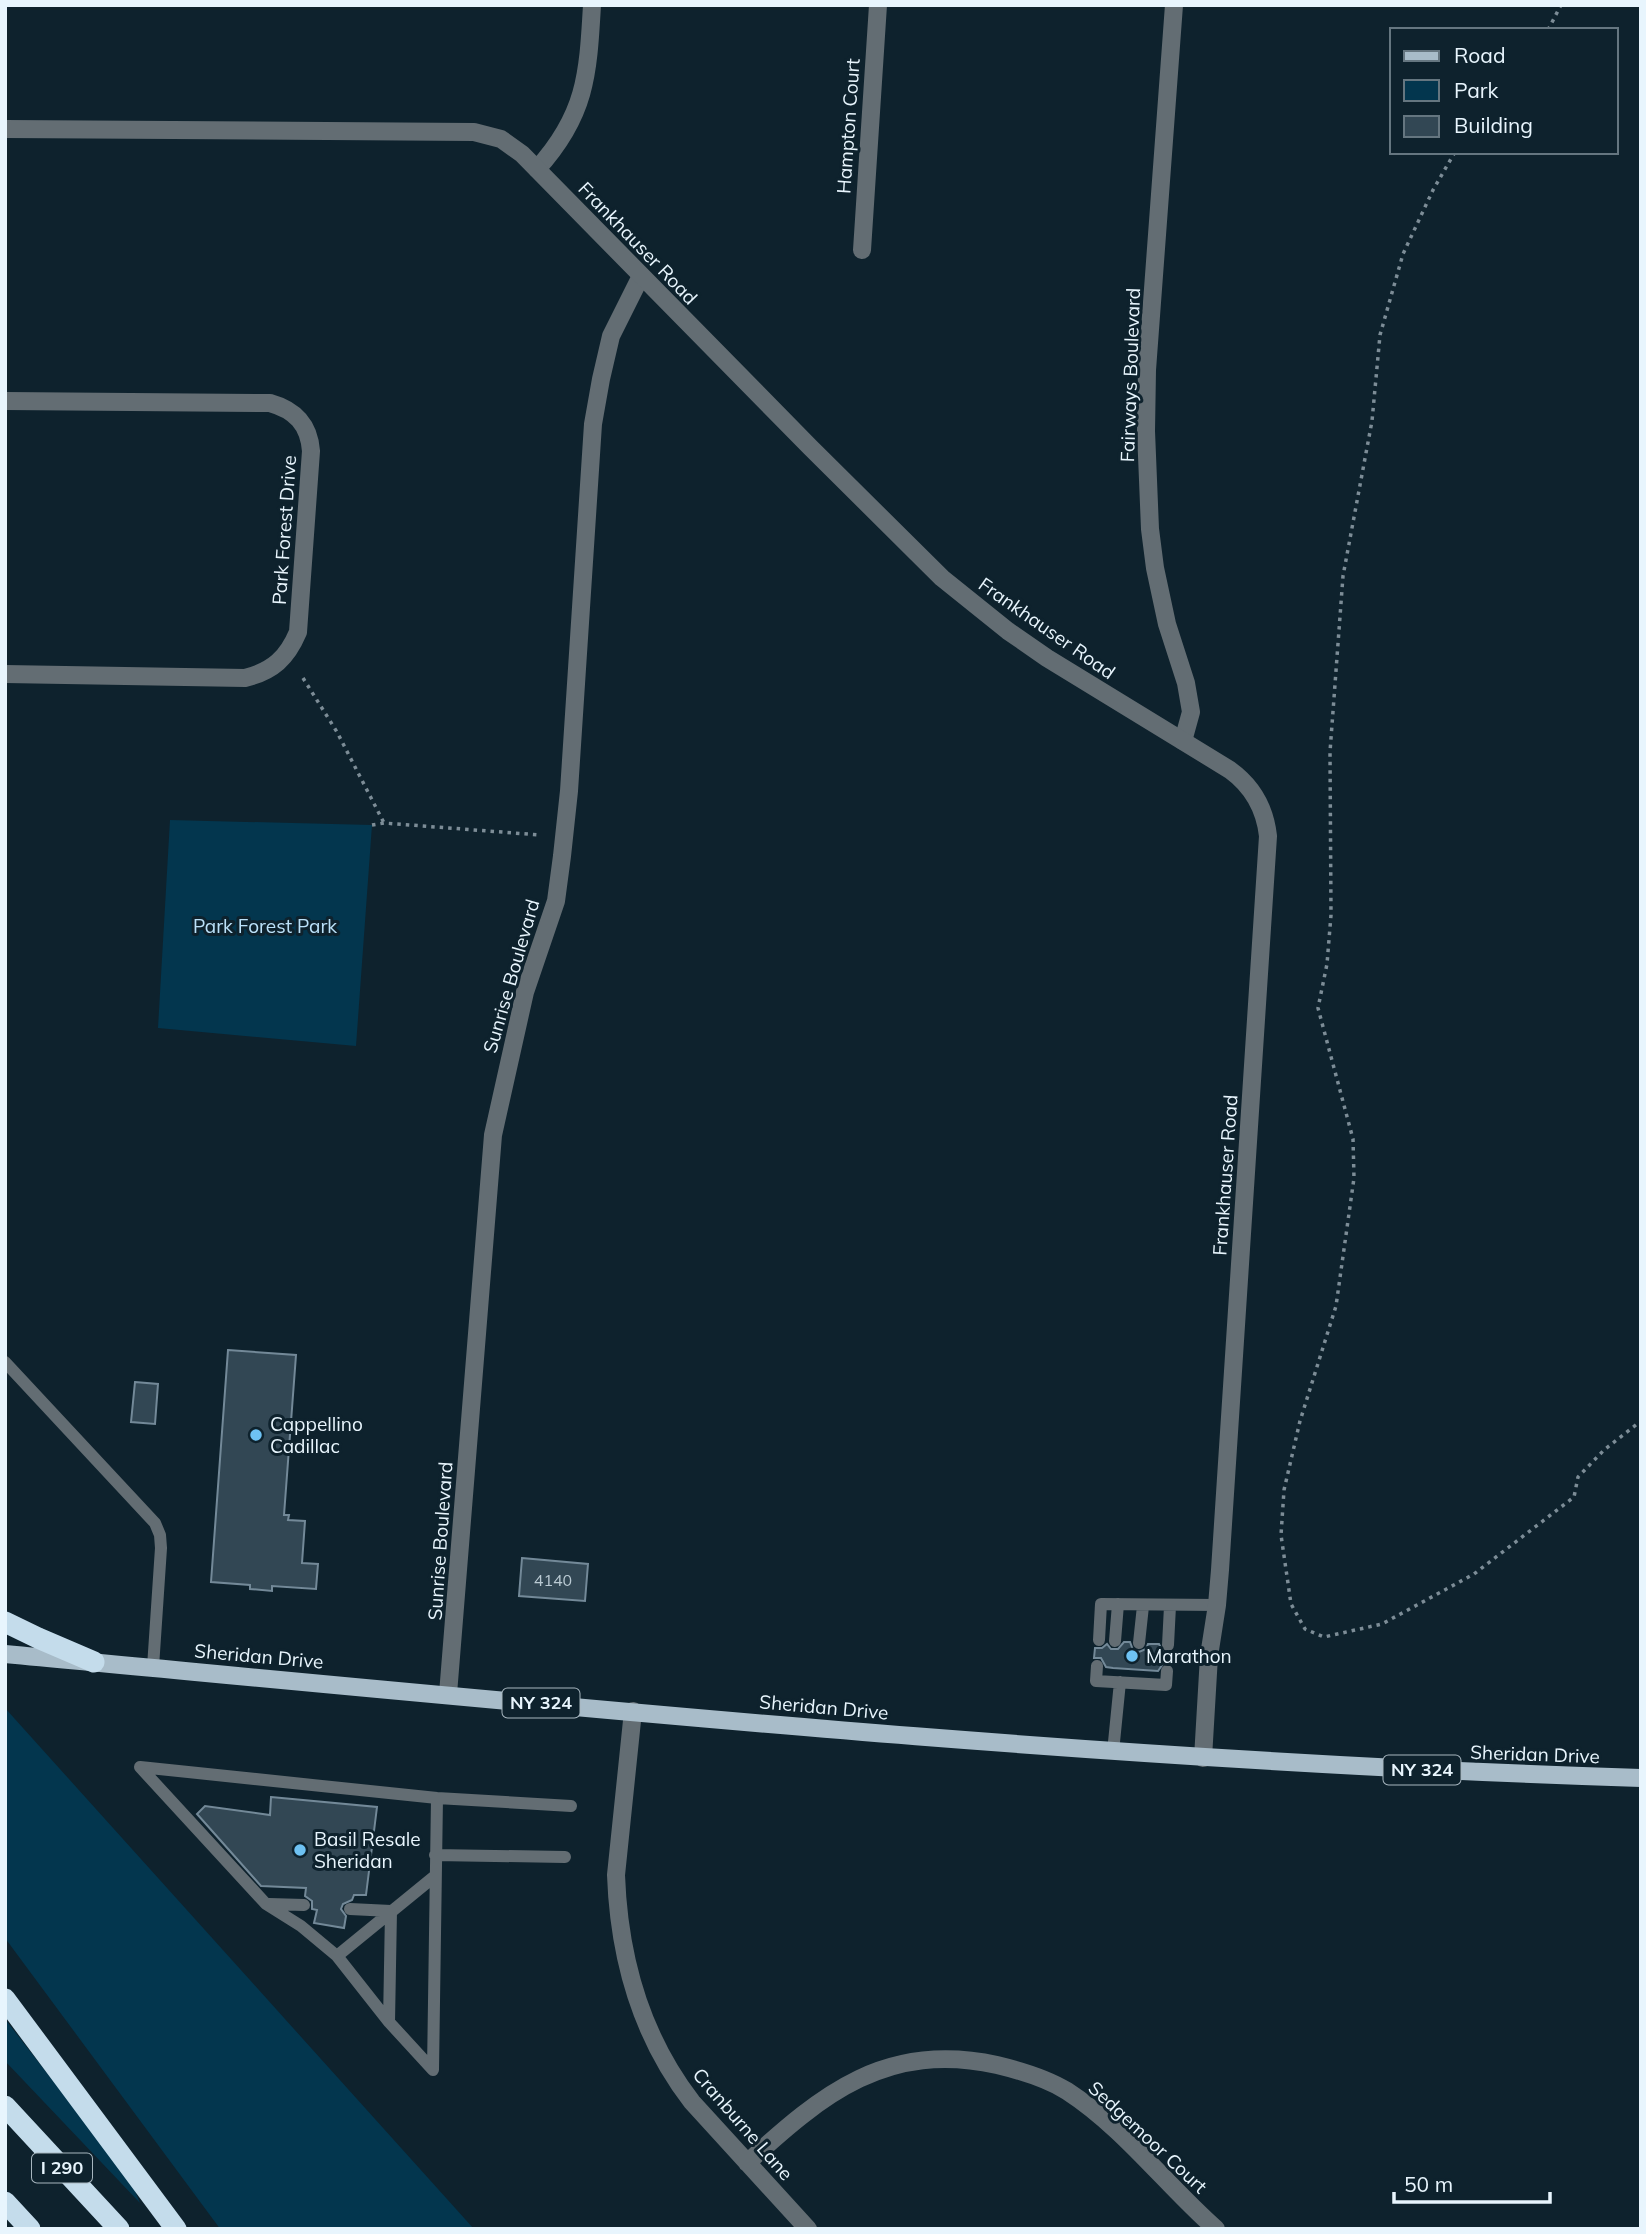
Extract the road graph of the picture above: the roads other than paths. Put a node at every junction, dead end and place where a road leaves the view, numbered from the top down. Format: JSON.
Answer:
{"nodes":[{"id":1,"x":592,"y":5,"type":"edge"},
{"id":2,"x":877,"y":5,"type":"edge"},
{"id":3,"x":1174,"y":5,"type":"edge"},
{"id":4,"x":5,"y":129,"type":"edge"},
{"id":5,"x":537,"y":169,"type":"junction"},
{"id":6,"x":862,"y":250,"type":"dead end"},
{"id":7,"x":641,"y":276,"type":"junction"},
{"id":8,"x":5,"y":401,"type":"edge"},
{"id":9,"x":5,"y":674,"type":"edge"},
{"id":10,"x":1183,"y":741,"type":"junction"},
{"id":11,"x":5,"y":1363,"type":"edge"},
{"id":12,"x":1118,"y":1604,"type":"junction"},
{"id":13,"x":1217,"y":1605,"type":"junction"},
{"id":14,"x":1143,"y":1606,"type":"junction"},
{"id":15,"x":1170,"y":1606,"type":"junction"},
{"id":16,"x":5,"y":1622,"type":"edge"},
{"id":17,"x":1099,"y":1640,"type":"dead end"},
{"id":18,"x":1115,"y":1641,"type":"dead end"},
{"id":19,"x":1139,"y":1643,"type":"dead end"},
{"id":20,"x":1168,"y":1645,"type":"dead end"},
{"id":21,"x":5,"y":1654,"type":"edge"},
{"id":22,"x":94,"y":1662,"type":"junction"},
{"id":23,"x":153,"y":1667,"type":"junction"},
{"id":24,"x":1097,"y":1667,"type":"dead end"},
{"id":25,"x":1113,"y":1668,"type":"dead end"},
{"id":26,"x":1137,"y":1669,"type":"dead end"},
{"id":27,"x":1167,"y":1671,"type":"dead end"},
{"id":28,"x":1116,"y":1682,"type":"junction"},
{"id":29,"x":1136,"y":1683,"type":"junction"},
{"id":30,"x":448,"y":1694,"type":"junction"},
{"id":31,"x":633,"y":1711,"type":"junction"},
{"id":32,"x":1112,"y":1752,"type":"junction"},
{"id":33,"x":1203,"y":1758,"type":"junction"},
{"id":34,"x":1641,"y":1778,"type":"edge"},
{"id":35,"x":437,"y":1797,"type":"junction"},
{"id":36,"x":571,"y":1807,"type":"dead end"},
{"id":37,"x":435,"y":1855,"type":"junction"},
{"id":38,"x":565,"y":1857,"type":"dead end"},
{"id":39,"x":435,"y":1876,"type":"junction"},
{"id":40,"x":267,"y":1904,"type":"junction"},
{"id":41,"x":304,"y":1905,"type":"dead end"},
{"id":42,"x":350,"y":1909,"type":"dead end"},
{"id":43,"x":391,"y":1911,"type":"junction"},
{"id":44,"x":337,"y":1956,"type":"junction"},
{"id":45,"x":5,"y":1999,"type":"edge"},
{"id":46,"x":389,"y":2022,"type":"junction"},
{"id":47,"x":5,"y":2106,"type":"edge"},
{"id":48,"x":747,"y":2163,"type":"junction"},
{"id":49,"x":5,"y":2202,"type":"edge"},
{"id":50,"x":30,"y":2229,"type":"edge"},
{"id":51,"x":119,"y":2229,"type":"edge"},
{"id":52,"x":176,"y":2229,"type":"edge"},
{"id":53,"x":808,"y":2229,"type":"edge"},
{"id":54,"x":1216,"y":2229,"type":"edge"}],
"edges":[{"from":1,"to":5,"type":"street"},
{"from":2,"to":6,"type":"street","name":"Hampton Court"},
{"from":3,"to":10,"type":"street","name":"Fairways Boulevard"},
{"from":4,"to":5,"type":"street","name":"Frankhauser Road"},
{"from":5,"to":7,"type":"street","name":"Frankhauser Road"},
{"from":7,"to":10,"type":"street","name":"Frankhauser Road"},
{"from":7,"to":30,"type":"street","name":"Sunrise Boulevard"},
{"from":8,"to":9,"type":"street","name":"Park Forest Drive"},
{"from":10,"to":13,"type":"street","name":"Frankhauser Road"},
{"from":11,"to":23,"type":"lane"},
{"from":12,"to":14,"type":"lane"},
{"from":12,"to":17,"type":"lane"},
{"from":12,"to":18,"type":"lane"},
{"from":13,"to":15,"type":"lane"},
{"from":13,"to":33,"type":"street","name":"Frankhauser Road"},
{"from":14,"to":15,"type":"lane"},
{"from":14,"to":19,"type":"lane"},
{"from":15,"to":20,"type":"lane"},
{"from":16,"to":22,"type":"highway"},
{"from":21,"to":22,"type":"main road","name":"Sheridan Drive","number":"NY 324"},
{"from":22,"to":23,"type":"main road","name":"Sheridan Drive","number":"NY 324"},
{"from":23,"to":30,"type":"main road","name":"Sheridan Drive","number":"NY 324"},
{"from":24,"to":28,"type":"lane"},
{"from":25,"to":28,"type":"lane"},
{"from":26,"to":29,"type":"lane"},
{"from":27,"to":29,"type":"lane"},
{"from":28,"to":29,"type":"lane"},
{"from":28,"to":32,"type":"lane"},
{"from":30,"to":31,"type":"main road","name":"Sheridan Drive","number":"NY 324"},
{"from":31,"to":32,"type":"main road","name":"Sheridan Drive","number":"NY 324"},
{"from":31,"to":48,"type":"street","name":"Cranburne Lane"},
{"from":32,"to":33,"type":"main road","name":"Sheridan Drive","number":"NY 324"},
{"from":33,"to":34,"type":"main road","name":"Sheridan Drive","number":"NY 324"},
{"from":35,"to":36,"type":"lane"},
{"from":35,"to":37,"type":"lane"},
{"from":35,"to":40,"type":"lane"},
{"from":37,"to":38,"type":"lane"},
{"from":37,"to":39,"type":"lane"},
{"from":39,"to":43,"type":"lane"},
{"from":39,"to":46,"type":"lane"},
{"from":40,"to":41,"type":"lane"},
{"from":40,"to":44,"type":"lane"},
{"from":42,"to":43,"type":"lane"},
{"from":43,"to":44,"type":"lane"},
{"from":43,"to":46,"type":"lane"},
{"from":44,"to":46,"type":"lane"},
{"from":45,"to":52,"type":"highway"},
{"from":47,"to":51,"type":"highway","number":"I 290"},
{"from":48,"to":53,"type":"street","name":"Cranburne Lane"},
{"from":48,"to":54,"type":"street","name":"Sedgemoor Court"},
{"from":49,"to":50,"type":"highway"}]}
